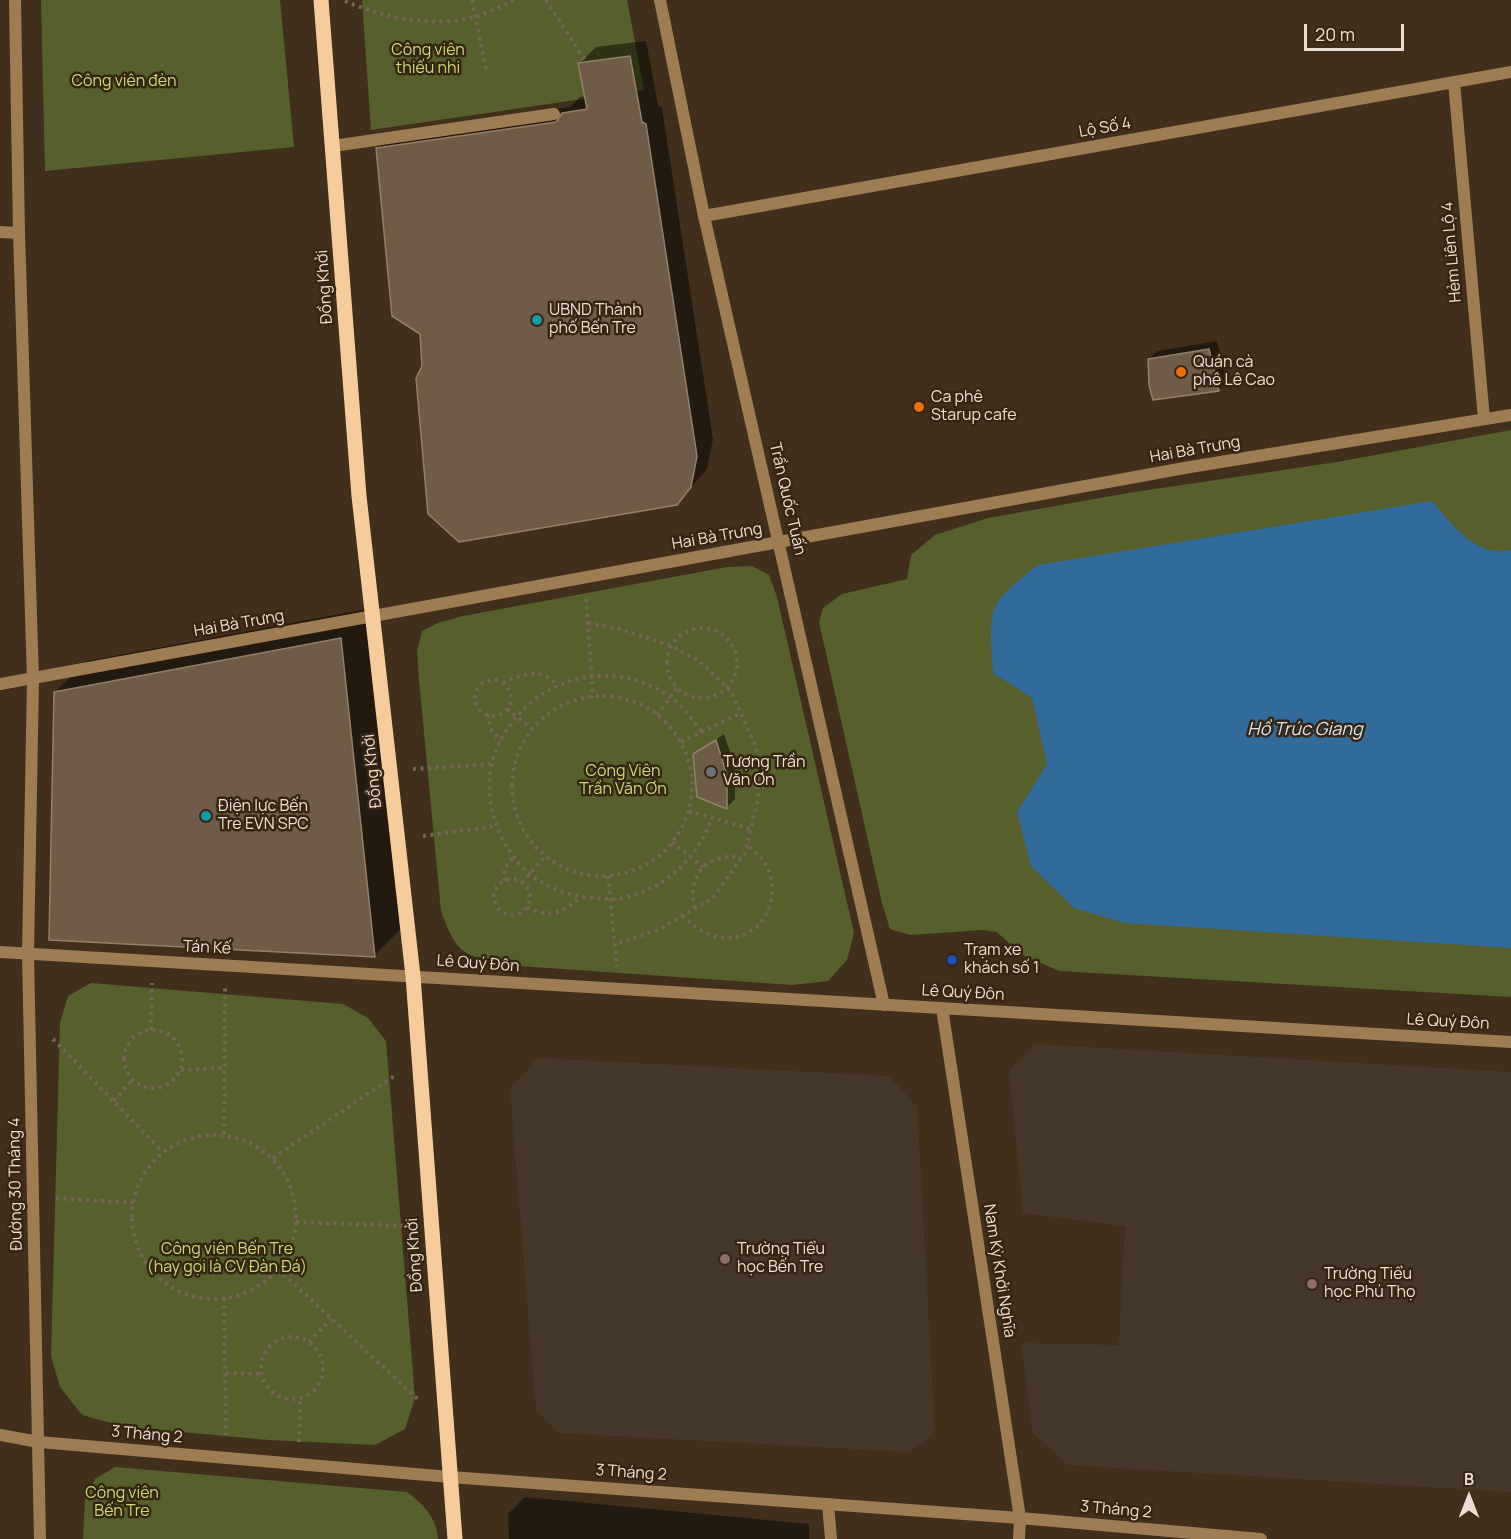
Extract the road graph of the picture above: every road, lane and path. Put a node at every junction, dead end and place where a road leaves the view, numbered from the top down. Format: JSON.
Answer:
{"nodes":[{"id":1,"x":15,"y":0,"type":"edge"},
{"id":2,"x":321,"y":0,"type":"edge"},
{"id":3,"x":342,"y":0,"type":"edge"},
{"id":4,"x":472,"y":0,"type":"edge"},
{"id":5,"x":514,"y":0,"type":"edge"},
{"id":6,"x":546,"y":0,"type":"edge"},
{"id":7,"x":660,"y":0,"type":"edge"},
{"id":8,"x":586,"y":62,"type":"dead end"},
{"id":9,"x":1511,"y":72,"type":"edge"},
{"id":10,"x":487,"y":74,"type":"dead end"},
{"id":11,"x":1454,"y":82,"type":"junction"},
{"id":12,"x":554,"y":114,"type":"dead end"},
{"id":13,"x":333,"y":146,"type":"junction"},
{"id":14,"x":704,"y":216,"type":"junction"},
{"id":15,"x":0,"y":232,"type":"edge"},
{"id":16,"x":19,"y":233,"type":"junction"},
{"id":17,"x":1511,"y":415,"type":"edge"},
{"id":18,"x":1484,"y":419,"type":"junction"},
{"id":19,"x":780,"y":542,"type":"junction"},
{"id":20,"x":586,"y":594,"type":"dead end"},
{"id":21,"x":375,"y":616,"type":"junction"},
{"id":22,"x":588,"y":623,"type":"junction"},
{"id":23,"x":671,"y":646,"type":"junction"},
{"id":24,"x":592,"y":677,"type":"junction"},
{"id":25,"x":33,"y":679,"type":"junction"},
{"id":26,"x":503,"y":683,"type":"junction"},
{"id":27,"x":0,"y":684,"type":"edge"},
{"id":28,"x":558,"y":686,"type":"junction"},
{"id":29,"x":677,"y":688,"type":"junction"},
{"id":30,"x":593,"y":697,"type":"junction"},
{"id":31,"x":507,"y":709,"type":"junction"},
{"id":32,"x":741,"y":713,"type":"junction"},
{"id":33,"x":487,"y":714,"type":"junction"},
{"id":34,"x":657,"y":715,"type":"junction"},
{"id":35,"x":532,"y":729,"type":"junction"},
{"id":36,"x":701,"y":731,"type":"dead end"},
{"id":37,"x":501,"y":741,"type":"junction"},
{"id":38,"x":681,"y":742,"type":"junction"},
{"id":39,"x":493,"y":764,"type":"junction"},
{"id":40,"x":391,"y":771,"type":"junction"},
{"id":41,"x":689,"y":811,"type":"junction"},
{"id":42,"x":712,"y":818,"type":"junction"},
{"id":43,"x":496,"y":826,"type":"junction"},
{"id":44,"x":751,"y":829,"type":"junction"},
{"id":45,"x":399,"y":839,"type":"junction"},
{"id":46,"x":672,"y":842,"type":"junction"},
{"id":47,"x":747,"y":846,"type":"junction"},
{"id":48,"x":514,"y":856,"type":"junction"},
{"id":49,"x":545,"y":856,"type":"junction"},
{"id":50,"x":741,"y":858,"type":"junction"},
{"id":51,"x":703,"y":867,"type":"junction"},
{"id":52,"x":608,"y":876,"type":"junction"},
{"id":53,"x":505,"y":881,"type":"junction"},
{"id":54,"x":522,"y":883,"type":"junction"},
{"id":55,"x":579,"y":897,"type":"junction"},
{"id":56,"x":610,"y":899,"type":"junction"},
{"id":57,"x":527,"y":907,"type":"junction"},
{"id":58,"x":695,"y":908,"type":"junction"},
{"id":59,"x":682,"y":916,"type":"junction"},
{"id":60,"x":615,"y":944,"type":"junction"},
{"id":61,"x":0,"y":952,"type":"edge"},
{"id":62,"x":28,"y":954,"type":"junction"},
{"id":63,"x":152,"y":961,"type":"junction"},
{"id":64,"x":225,"y":965,"type":"junction"},
{"id":65,"x":413,"y":976,"type":"junction"},
{"id":66,"x":620,"y":989,"type":"junction"},
{"id":67,"x":884,"y":1005,"type":"junction"},
{"id":68,"x":942,"y":1008,"type":"junction"},
{"id":69,"x":29,"y":1016,"type":"junction"},
{"id":70,"x":151,"y":1030,"type":"junction"},
{"id":71,"x":1511,"y":1042,"type":"edge"},
{"id":72,"x":419,"y":1059,"type":"junction"},
{"id":73,"x":224,"y":1068,"type":"junction"},
{"id":74,"x":181,"y":1070,"type":"junction"},
{"id":75,"x":132,"y":1080,"type":"junction"},
{"id":76,"x":114,"y":1101,"type":"junction"},
{"id":77,"x":224,"y":1134,"type":"junction"},
{"id":78,"x":164,"y":1152,"type":"junction"},
{"id":79,"x":273,"y":1158,"type":"junction"},
{"id":80,"x":33,"y":1196,"type":"junction"},
{"id":81,"x":133,"y":1203,"type":"junction"},
{"id":82,"x":296,"y":1222,"type":"junction"},
{"id":83,"x":431,"y":1227,"type":"junction"},
{"id":84,"x":278,"y":1269,"type":"junction"},
{"id":85,"x":224,"y":1298,"type":"junction"},
{"id":86,"x":332,"y":1319,"type":"junction"},
{"id":87,"x":309,"y":1342,"type":"junction"},
{"id":88,"x":226,"y":1373,"type":"junction"},
{"id":89,"x":262,"y":1374,"type":"junction"},
{"id":90,"x":300,"y":1398,"type":"junction"},
{"id":91,"x":446,"y":1424,"type":"junction"},
{"id":92,"x":0,"y":1435,"type":"edge"},
{"id":93,"x":39,"y":1442,"type":"junction"},
{"id":94,"x":227,"y":1458,"type":"junction"},
{"id":95,"x":298,"y":1464,"type":"junction"},
{"id":96,"x":450,"y":1477,"type":"junction"},
{"id":97,"x":828,"y":1504,"type":"junction"},
{"id":98,"x":1020,"y":1518,"type":"junction"},
{"id":99,"x":1199,"y":1536,"type":"edge"},
{"id":100,"x":40,"y":1539,"type":"edge"},
{"id":101,"x":455,"y":1539,"type":"edge"},
{"id":102,"x":831,"y":1539,"type":"edge"},
{"id":103,"x":1019,"y":1539,"type":"edge"},
{"id":104,"x":1261,"y":1539,"type":"edge"}],
"edges":[{"from":1,"to":16,"type":"street","name":"Đường 30 Tháng 4"},
{"from":2,"to":13,"type":"main road","name":"Đồng Khởi"},
{"from":3,"to":5,"type":"path"},
{"from":4,"to":10,"type":"path"},
{"from":6,"to":8,"type":"path"},
{"from":7,"to":14,"type":"street","name":"Trần Quốc Tuấn"},
{"from":9,"to":11,"type":"street","name":"Lộ Số 4"},
{"from":11,"to":14,"type":"street","name":"Lộ Số 4"},
{"from":11,"to":18,"type":"street","name":"Hẻm Liên Lộ 4"},
{"from":12,"to":13,"type":"street"},
{"from":13,"to":21,"type":"main road","name":"Đồng Khởi"},
{"from":14,"to":19,"type":"street","name":"Trần Quốc Tuấn"},
{"from":15,"to":16,"type":"street"},
{"from":16,"to":25,"type":"street","name":"Đường 30 Tháng 4"},
{"from":17,"to":18,"type":"street","name":"Hai Bà Trưng"},
{"from":18,"to":19,"type":"street","name":"Hai Bà Trưng"},
{"from":19,"to":21,"type":"street","name":"Hai Bà Trưng"},
{"from":19,"to":67,"type":"street","name":"Trần Quốc Tuấn"},
{"from":20,"to":22,"type":"path"},
{"from":21,"to":25,"type":"street","name":"Hai Bà Trưng"},
{"from":21,"to":40,"type":"main road","name":"Đồng Khởi"},
{"from":22,"to":23,"type":"path"},
{"from":22,"to":24,"type":"path"},
{"from":23,"to":29,"type":"path"},
{"from":23,"to":29,"type":"path"},
{"from":23,"to":32,"type":"path"},
{"from":24,"to":28,"type":"path"},
{"from":24,"to":30,"type":"path"},
{"from":24,"to":36,"type":"path"},
{"from":25,"to":27,"type":"street","name":"Hai Bà Trưng"},
{"from":25,"to":62,"type":"street","name":"Đường 30 Tháng 4"},
{"from":26,"to":28,"type":"path"},
{"from":26,"to":31,"type":"path"},
{"from":26,"to":33,"type":"path"},
{"from":28,"to":37,"type":"path"},
{"from":29,"to":34,"type":"path"},
{"from":30,"to":34,"type":"path"},
{"from":30,"to":35,"type":"path"},
{"from":31,"to":33,"type":"path"},
{"from":31,"to":35,"type":"path"},
{"from":32,"to":38,"type":"path"},
{"from":32,"to":44,"type":"path"},
{"from":33,"to":37,"type":"path"},
{"from":34,"to":38,"type":"path"},
{"from":35,"to":49,"type":"path"},
{"from":37,"to":39,"type":"path"},
{"from":38,"to":41,"type":"path"},
{"from":39,"to":40,"type":"path"},
{"from":39,"to":43,"type":"path"},
{"from":40,"to":45,"type":"main road","name":"Đồng Khởi"},
{"from":41,"to":42,"type":"path"},
{"from":41,"to":46,"type":"path"},
{"from":42,"to":44,"type":"path"},
{"from":42,"to":56,"type":"path"},
{"from":43,"to":45,"type":"path"},
{"from":43,"to":48,"type":"path"},
{"from":44,"to":47,"type":"path"},
{"from":45,"to":65,"type":"main road","name":"Đồng Khởi"},
{"from":46,"to":51,"type":"path"},
{"from":46,"to":52,"type":"path"},
{"from":47,"to":50,"type":"path"},
{"from":47,"to":59,"type":"path"},
{"from":48,"to":53,"type":"path"},
{"from":48,"to":55,"type":"path"},
{"from":49,"to":52,"type":"path"},
{"from":49,"to":54,"type":"path"},
{"from":50,"to":51,"type":"path"},
{"from":50,"to":58,"type":"path"},
{"from":51,"to":58,"type":"path"},
{"from":52,"to":56,"type":"path"},
{"from":53,"to":54,"type":"path"},
{"from":53,"to":57,"type":"path"},
{"from":54,"to":57,"type":"path"},
{"from":55,"to":56,"type":"path"},
{"from":55,"to":57,"type":"path"},
{"from":56,"to":60,"type":"path"},
{"from":58,"to":59,"type":"path"},
{"from":59,"to":60,"type":"path"},
{"from":60,"to":66,"type":"path"},
{"from":61,"to":62,"type":"street","name":"Tán Kế"},
{"from":62,"to":63,"type":"street","name":"Tán Kế"},
{"from":62,"to":69,"type":"street","name":"Đường 30 Tháng 4"},
{"from":63,"to":64,"type":"street","name":"Tán Kế"},
{"from":63,"to":70,"type":"path"},
{"from":64,"to":65,"type":"street","name":"Tán Kế"},
{"from":64,"to":73,"type":"path"},
{"from":65,"to":66,"type":"street","name":"Lê Quý Đôn"},
{"from":65,"to":72,"type":"main road","name":"Đồng Khởi"},
{"from":66,"to":67,"type":"street","name":"Lê Quý Đôn"},
{"from":67,"to":68,"type":"street","name":"Lê Quý Đôn"},
{"from":68,"to":71,"type":"street","name":"Lê Quý Đôn"},
{"from":68,"to":98,"type":"street","name":"Nam Kỳ Khởi Nghĩa"},
{"from":69,"to":76,"type":"path"},
{"from":69,"to":80,"type":"street","name":"Đường 30 Tháng 4"},
{"from":70,"to":74,"type":"path"},
{"from":70,"to":75,"type":"path"},
{"from":72,"to":79,"type":"path"},
{"from":72,"to":83,"type":"main road","name":"Đồng Khởi"},
{"from":73,"to":74,"type":"path"},
{"from":73,"to":77,"type":"path"},
{"from":74,"to":75,"type":"path"},
{"from":75,"to":76,"type":"path"},
{"from":76,"to":78,"type":"path"},
{"from":77,"to":78,"type":"path"},
{"from":77,"to":79,"type":"path"},
{"from":78,"to":81,"type":"path"},
{"from":79,"to":82,"type":"path"},
{"from":80,"to":81,"type":"path"},
{"from":80,"to":93,"type":"street","name":"Đường 30 Tháng 4"},
{"from":81,"to":85,"type":"path"},
{"from":82,"to":83,"type":"path"},
{"from":82,"to":84,"type":"path"},
{"from":83,"to":91,"type":"main road","name":"Đồng Khởi"},
{"from":84,"to":85,"type":"path"},
{"from":84,"to":86,"type":"path"},
{"from":85,"to":88,"type":"path"},
{"from":86,"to":87,"type":"path"},
{"from":86,"to":91,"type":"path"},
{"from":87,"to":89,"type":"path"},
{"from":87,"to":90,"type":"path"},
{"from":88,"to":89,"type":"path"},
{"from":88,"to":94,"type":"path"},
{"from":89,"to":90,"type":"path"},
{"from":90,"to":95,"type":"path"},
{"from":91,"to":96,"type":"main road","name":"Đồng Khởi"},
{"from":92,"to":93,"type":"street","name":"3 Tháng 2"},
{"from":93,"to":94,"type":"street","name":"3 Tháng 2"},
{"from":93,"to":100,"type":"street","name":"Đường 30 Tháng 4"},
{"from":94,"to":95,"type":"street","name":"3 Tháng 2"},
{"from":95,"to":96,"type":"street","name":"3 Tháng 2"},
{"from":96,"to":97,"type":"street","name":"3 Tháng 2"},
{"from":96,"to":101,"type":"main road","name":"Đồng Khởi"},
{"from":97,"to":98,"type":"street","name":"3 Tháng 2"},
{"from":97,"to":102,"type":"street"},
{"from":98,"to":99,"type":"street","name":"3 Tháng 2"},
{"from":98,"to":103,"type":"street","name":"Nam Kỳ Khởi Nghĩa"},
{"from":99,"to":104,"type":"street","name":"3 Tháng 2"}]}
